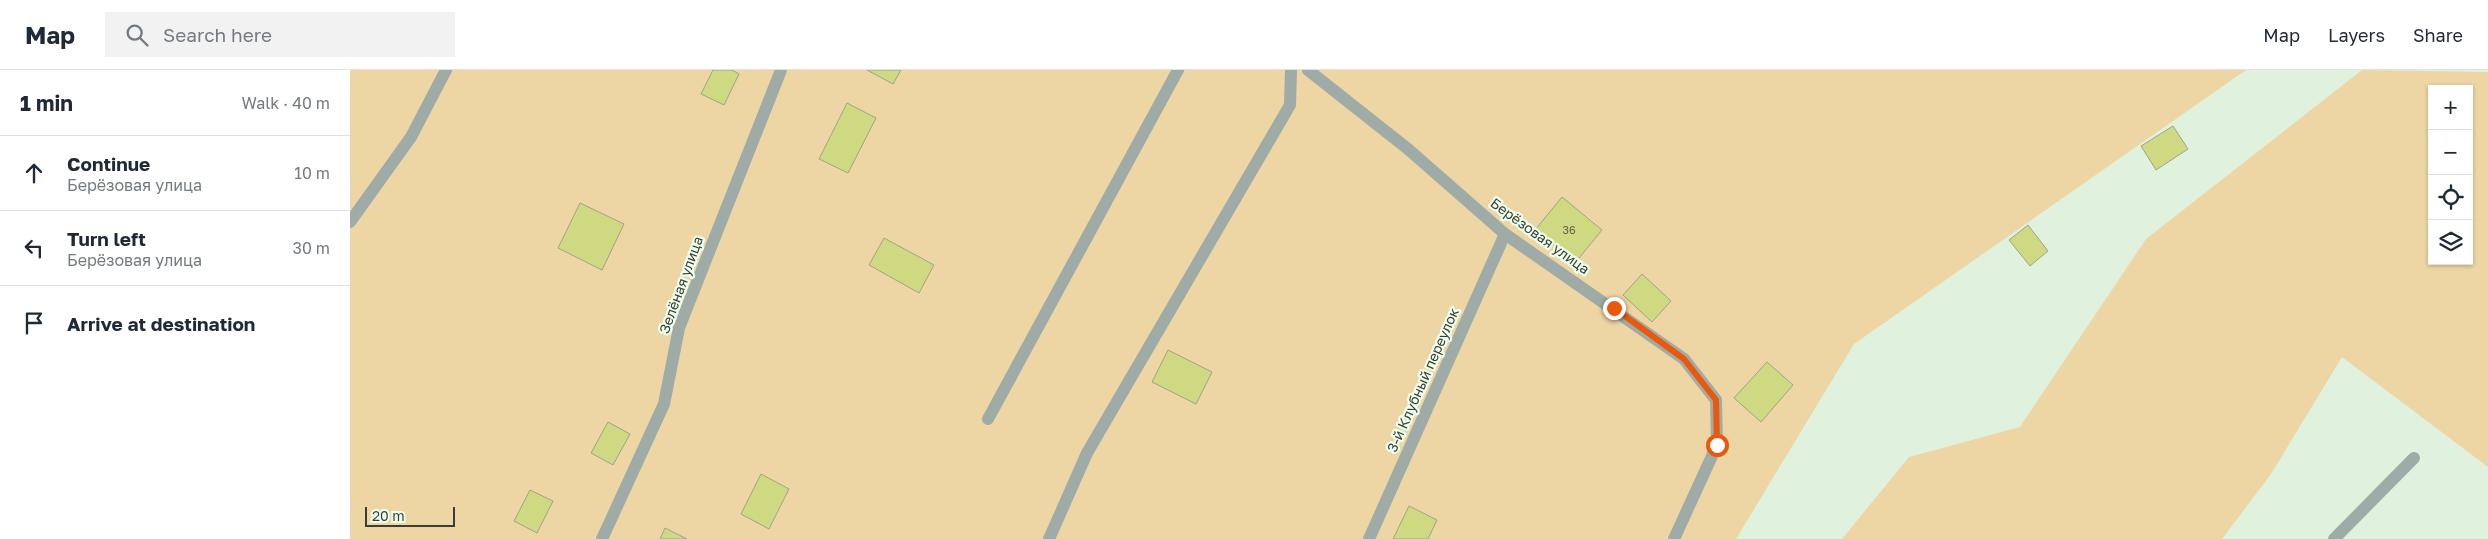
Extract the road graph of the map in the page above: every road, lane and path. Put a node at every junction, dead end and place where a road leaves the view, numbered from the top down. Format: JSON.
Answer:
{"nodes":[{"id":1,"x":446,"y":70,"type":"edge"},
{"id":2,"x":781,"y":70,"type":"edge"},
{"id":3,"x":1178,"y":70,"type":"edge"},
{"id":4,"x":1291,"y":70,"type":"edge"},
{"id":5,"x":1308,"y":70,"type":"edge"},
{"id":6,"x":350,"y":222,"type":"edge"},
{"id":7,"x":1505,"y":234,"type":"junction"},
{"id":8,"x":988,"y":420,"type":"dead end"},
{"id":9,"x":2414,"y":458,"type":"dead end"},
{"id":10,"x":602,"y":539,"type":"edge"},
{"id":11,"x":1049,"y":539,"type":"edge"},
{"id":12,"x":1369,"y":539,"type":"edge"},
{"id":13,"x":1674,"y":539,"type":"edge"},
{"id":14,"x":2334,"y":539,"type":"edge"}],
"edges":[{"from":1,"to":6,"type":"street"},
{"from":2,"to":10,"type":"street","name":"Зелёная улица"},
{"from":3,"to":8,"type":"street"},
{"from":4,"to":11,"type":"street"},
{"from":5,"to":7,"type":"street","name":"Берёзовая улица"},
{"from":7,"to":12,"type":"street","name":"3-й Клубный переулок"},
{"from":7,"to":13,"type":"street","name":"Берёзовая улица"},
{"from":9,"to":14,"type":"street"}]}
